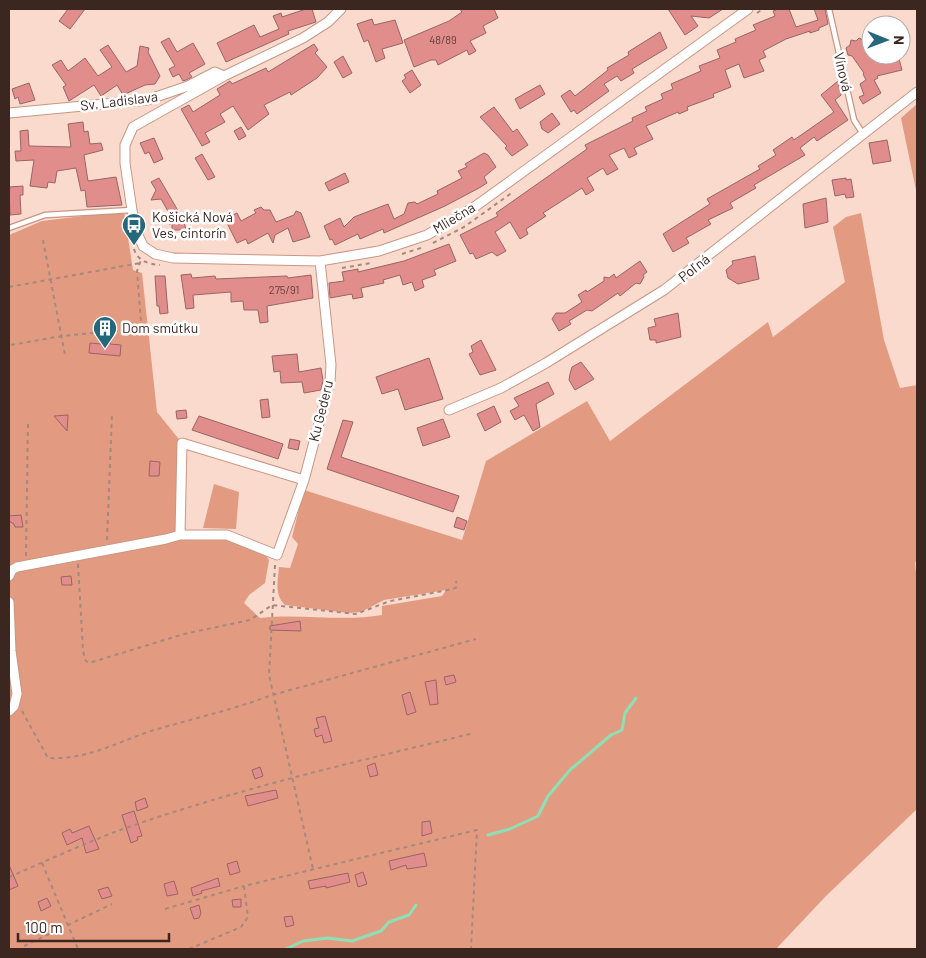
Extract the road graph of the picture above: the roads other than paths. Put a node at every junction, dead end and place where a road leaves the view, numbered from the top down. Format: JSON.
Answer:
{"nodes":[{"id":1,"x":341,"y":9,"type":"edge"},
{"id":2,"x":829,"y":9,"type":"edge"},
{"id":3,"x":751,"y":12,"type":"edge"},
{"id":4,"x":224,"y":76,"type":"junction"},
{"id":5,"x":917,"y":92,"type":"edge"},
{"id":6,"x":9,"y":113,"type":"edge"},
{"id":7,"x":863,"y":134,"type":"junction"},
{"id":8,"x":132,"y":210,"type":"junction"},
{"id":9,"x":9,"y":228,"type":"edge"},
{"id":10,"x":320,"y":260,"type":"junction"},
{"id":11,"x":449,"y":410,"type":"dead end"},
{"id":12,"x":304,"y":480,"type":"junction"},
{"id":13,"x":180,"y":535,"type":"junction"},
{"id":14,"x":9,"y":576,"type":"edge"},
{"id":15,"x":9,"y":602,"type":"edge"},
{"id":16,"x":9,"y":711,"type":"edge"}],
"edges":[{"from":1,"to":4,"type":"street","name":"Sv. Ladislava"},
{"from":2,"to":7,"type":"lane","name":"Vínová"},
{"from":3,"to":10,"type":"street","name":"Mliečna"},
{"from":4,"to":6,"type":"street","name":"Sv. Ladislava"},
{"from":4,"to":8,"type":"street","name":"Sv. Ladislava"},
{"from":5,"to":7,"type":"street","name":"Poľná"},
{"from":7,"to":11,"type":"street","name":"Poľná"},
{"from":8,"to":9,"type":"lane"},
{"from":8,"to":10,"type":"street","name":"Mliečna"},
{"from":10,"to":12,"type":"street","name":"Ku Gederu"},
{"from":12,"to":13,"type":"street","name":"Ku Gederu"},
{"from":12,"to":13,"type":"street"},
{"from":13,"to":14,"type":"street"},
{"from":15,"to":16,"type":"street"}]}
